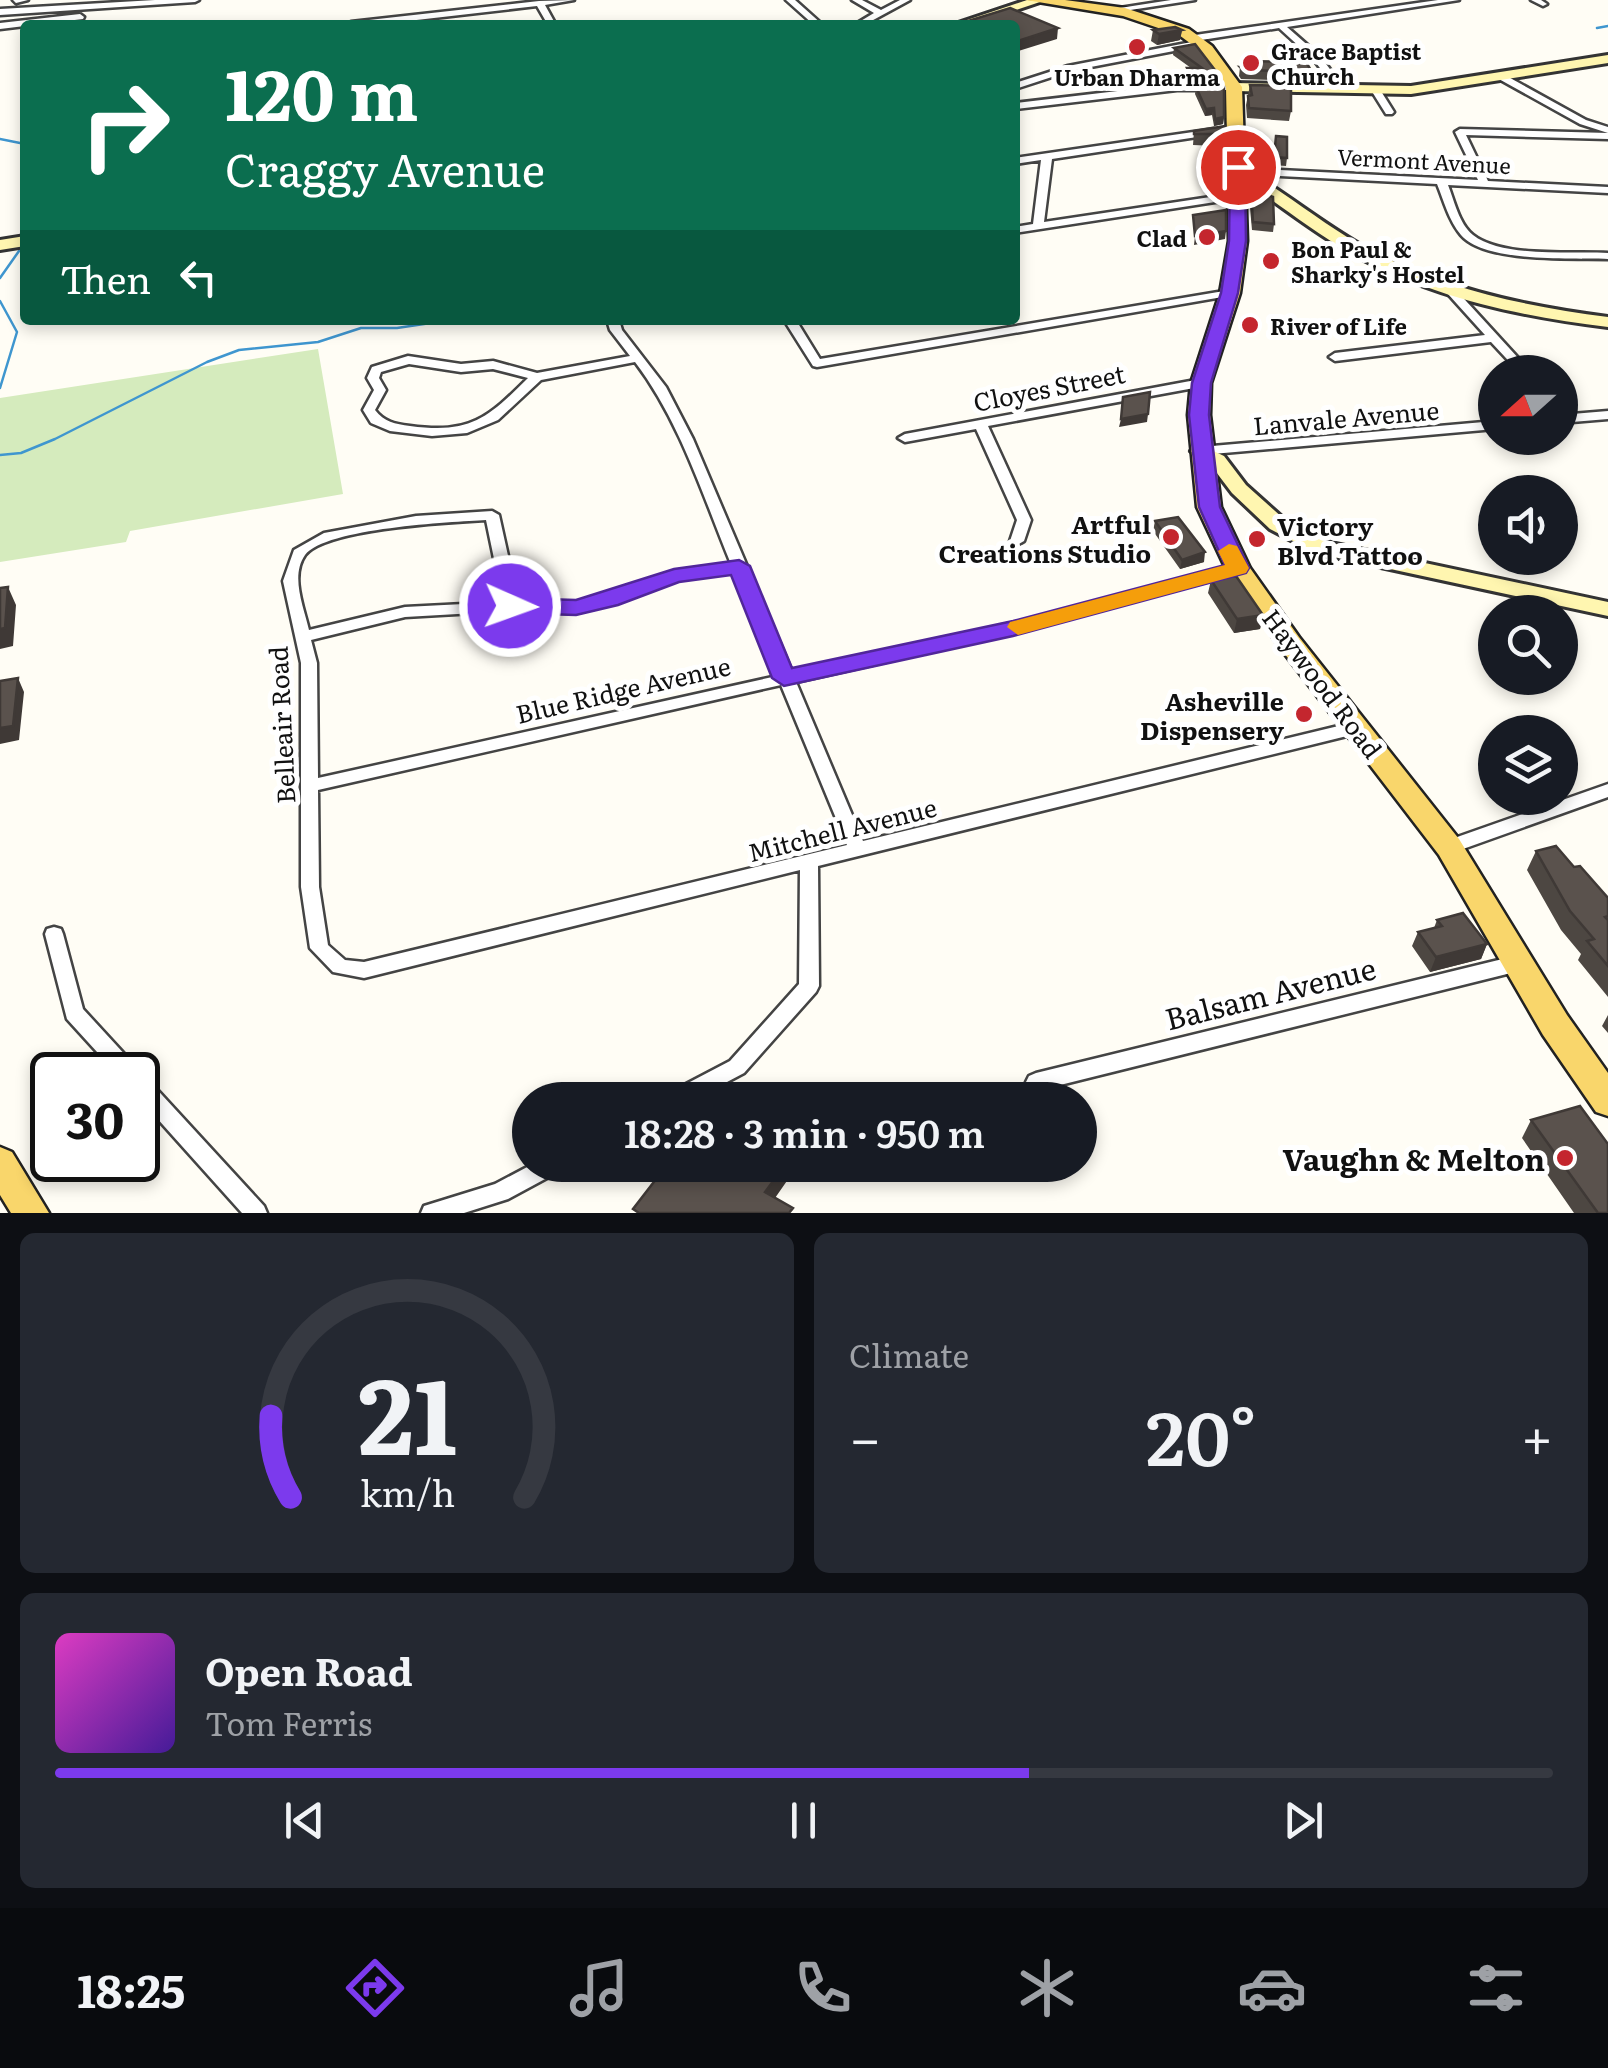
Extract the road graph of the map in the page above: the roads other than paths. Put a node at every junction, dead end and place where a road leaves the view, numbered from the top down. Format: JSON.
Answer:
{"nodes":[{"id":1,"x":24,"y":0,"type":"edge"},
{"id":2,"x":195,"y":0,"type":"edge"},
{"id":3,"x":570,"y":0,"type":"edge"},
{"id":4,"x":790,"y":0,"type":"edge"},
{"id":5,"x":856,"y":0,"type":"edge"},
{"id":6,"x":906,"y":0,"type":"edge"},
{"id":7,"x":1035,"y":0,"type":"edge"},
{"id":8,"x":1191,"y":0,"type":"edge"},
{"id":9,"x":1456,"y":0,"type":"edge"},
{"id":10,"x":16,"y":1,"type":"edge"},
{"id":11,"x":116,"y":2,"type":"edge"},
{"id":12,"x":539,"y":3,"type":"junction"},
{"id":13,"x":1111,"y":10,"type":"junction"},
{"id":14,"x":0,"y":12,"type":"edge"},
{"id":15,"x":882,"y":14,"type":"junction"},
{"id":16,"x":60,"y":20,"type":"edge"},
{"id":17,"x":82,"y":20,"type":"edge"},
{"id":18,"x":393,"y":20,"type":"edge"},
{"id":19,"x":549,"y":20,"type":"edge"},
{"id":20,"x":813,"y":20,"type":"edge"},
{"id":21,"x":869,"y":20,"type":"edge"},
{"id":22,"x":973,"y":20,"type":"edge"},
{"id":23,"x":1280,"y":26,"type":"junction"},
{"id":24,"x":1199,"y":40,"type":"junction"},
{"id":25,"x":1608,"y":59,"type":"edge"},
{"id":26,"x":1500,"y":76,"type":"junction"},
{"id":27,"x":1020,"y":84,"type":"edge"},
{"id":28,"x":1234,"y":87,"type":"junction"},
{"id":29,"x":1340,"y":88,"type":"junction"},
{"id":30,"x":1376,"y":90,"type":"junction"},
{"id":31,"x":1020,"y":105,"type":"edge"},
{"id":32,"x":1389,"y":112,"type":"dead end"},
{"id":33,"x":1581,"y":128,"type":"junction"},
{"id":34,"x":1238,"y":129,"type":"junction"},
{"id":35,"x":1608,"y":133,"type":"edge"},
{"id":36,"x":1020,"y":148,"type":"edge"},
{"id":37,"x":1047,"y":156,"type":"junction"},
{"id":38,"x":1032,"y":159,"type":"junction"},
{"id":39,"x":1020,"y":160,"type":"edge"},
{"id":40,"x":1238,"y":172,"type":"junction"},
{"id":41,"x":1441,"y":182,"type":"junction"},
{"id":42,"x":1484,"y":183,"type":"junction"},
{"id":43,"x":1608,"y":190,"type":"edge"},
{"id":44,"x":1237,"y":196,"type":"junction"},
{"id":45,"x":1038,"y":226,"type":"junction"},
{"id":46,"x":1020,"y":229,"type":"edge"},
{"id":47,"x":1608,"y":256,"type":"edge"},
{"id":48,"x":1452,"y":292,"type":"junction"},
{"id":49,"x":1230,"y":293,"type":"junction"},
{"id":50,"x":1608,"y":322,"type":"edge"},
{"id":51,"x":617,"y":325,"type":"edge"},
{"id":52,"x":793,"y":325,"type":"edge"},
{"id":53,"x":1492,"y":338,"type":"junction"},
{"id":54,"x":1508,"y":355,"type":"edge"},
{"id":55,"x":1335,"y":357,"type":"dead end"},
{"id":56,"x":638,"y":358,"type":"junction"},
{"id":57,"x":537,"y":377,"type":"junction"},
{"id":58,"x":1201,"y":383,"type":"junction"},
{"id":59,"x":1608,"y":415,"type":"edge"},
{"id":60,"x":1578,"y":416,"type":"edge"},
{"id":61,"x":980,"y":423,"type":"junction"},
{"id":62,"x":1478,"y":426,"type":"edge"},
{"id":63,"x":906,"y":438,"type":"dead end"},
{"id":64,"x":1202,"y":450,"type":"junction"},
{"id":65,"x":1017,"y":541,"type":"dead end"},
{"id":66,"x":739,"y":566,"type":"junction"},
{"id":67,"x":1238,"y":568,"type":"junction"},
{"id":68,"x":510,"y":606,"type":"junction"},
{"id":69,"x":1608,"y":609,"type":"edge"},
{"id":70,"x":303,"y":637,"type":"junction"},
{"id":71,"x":784,"y":678,"type":"junction"},
{"id":72,"x":1355,"y":728,"type":"junction"},
{"id":73,"x":310,"y":786,"type":"junction"},
{"id":74,"x":1608,"y":790,"type":"edge"},
{"id":75,"x":1449,"y":847,"type":"junction"},
{"id":76,"x":858,"y":850,"type":"junction"},
{"id":77,"x":809,"y":863,"type":"junction"},
{"id":78,"x":54,"y":934,"type":"dead end"},
{"id":79,"x":1519,"y":964,"type":"junction"},
{"id":80,"x":340,"y":967,"type":"joint"},
{"id":81,"x":109,"y":1052,"type":"edge"},
{"id":82,"x":708,"y":1082,"type":"edge"},
{"id":83,"x":1036,"y":1082,"type":"dead end"},
{"id":84,"x":1608,"y":1101,"type":"edge"},
{"id":85,"x":160,"y":1107,"type":"edge"},
{"id":86,"x":0,"y":1163,"type":"edge"},
{"id":87,"x":519,"y":1182,"type":"edge"},
{"id":88,"x":31,"y":1213,"type":"edge"},
{"id":89,"x":256,"y":1213,"type":"edge"},
{"id":90,"x":432,"y":1213,"type":"edge"}],
"edges":[{"from":1,"to":10,"type":"street"},
{"from":2,"to":11,"type":"street"},
{"from":3,"to":12,"type":"street"},
{"from":4,"to":20,"type":"street"},
{"from":5,"to":15,"type":"street"},
{"from":6,"to":15,"type":"street"},
{"from":7,"to":13,"type":"main road"},
{"from":7,"to":22,"type":"street"},
{"from":8,"to":13,"type":"street"},
{"from":9,"to":23,"type":"street"},
{"from":11,"to":14,"type":"street"},
{"from":11,"to":16,"type":"street"},
{"from":11,"to":17,"type":"street"},
{"from":12,"to":18,"type":"street"},
{"from":12,"to":19,"type":"street"},
{"from":13,"to":24,"type":"main road"},
{"from":15,"to":21,"type":"street"},
{"from":23,"to":24,"type":"street"},
{"from":23,"to":29,"type":"street"},
{"from":24,"to":27,"type":"street"},
{"from":24,"to":28,"type":"main road"},
{"from":25,"to":26,"type":"street"},
{"from":26,"to":30,"type":"street"},
{"from":26,"to":33,"type":"street"},
{"from":28,"to":29,"type":"street"},
{"from":28,"to":31,"type":"street"},
{"from":28,"to":34,"type":"main road","name":"Haywood Road"},
{"from":29,"to":30,"type":"street"},
{"from":30,"to":32,"type":"street"},
{"from":33,"to":35,"type":"street"},
{"from":33,"to":42,"type":"street"},
{"from":34,"to":37,"type":"street"},
{"from":34,"to":40,"type":"main road","name":"Haywood Road"},
{"from":36,"to":38,"type":"street"},
{"from":37,"to":38,"type":"street"},
{"from":37,"to":45,"type":"street"},
{"from":38,"to":39,"type":"street"},
{"from":40,"to":41,"type":"street","name":"Vermont Avenue"},
{"from":40,"to":44,"type":"main road","name":"Haywood Road"},
{"from":40,"to":48,"type":"street"},
{"from":41,"to":42,"type":"street","name":"Vermont Avenue"},
{"from":41,"to":47,"type":"street"},
{"from":42,"to":43,"type":"street","name":"Vermont Avenue"},
{"from":44,"to":45,"type":"street"},
{"from":44,"to":49,"type":"main road","name":"Haywood Road"},
{"from":45,"to":46,"type":"street"},
{"from":48,"to":50,"type":"street"},
{"from":48,"to":53,"type":"street"},
{"from":49,"to":52,"type":"street"},
{"from":49,"to":58,"type":"main road","name":"Haywood Road"},
{"from":51,"to":56,"type":"street"},
{"from":53,"to":54,"type":"street"},
{"from":53,"to":55,"type":"street"},
{"from":56,"to":57,"type":"street"},
{"from":56,"to":66,"type":"street"},
{"from":57,"to":57,"type":"street"},
{"from":58,"to":61,"type":"street","name":"Cloyes Street"},
{"from":58,"to":64,"type":"main road","name":"Haywood Road"},
{"from":59,"to":60,"type":"street"},
{"from":61,"to":63,"type":"street","name":"Cloyes Street"},
{"from":61,"to":65,"type":"street"},
{"from":62,"to":64,"type":"street","name":"Lanvale Avenue"},
{"from":64,"to":67,"type":"main road","name":"Haywood Road"},
{"from":64,"to":69,"type":"street"},
{"from":66,"to":68,"type":"street"},
{"from":66,"to":71,"type":"street"},
{"from":67,"to":71,"type":"street","name":"Blue Ridge Avenue"},
{"from":67,"to":72,"type":"main road","name":"Haywood Road"},
{"from":68,"to":70,"type":"street"},
{"from":68,"to":70,"type":"street","name":"Belleair Road"},
{"from":70,"to":73,"type":"street","name":"Belleair Road"},
{"from":71,"to":73,"type":"street","name":"Blue Ridge Avenue"},
{"from":71,"to":76,"type":"street"},
{"from":72,"to":75,"type":"main road","name":"Haywood Road"},
{"from":72,"to":76,"type":"street","name":"Mitchell Avenue"},
{"from":73,"to":80,"type":"street","name":"Belleair Road"},
{"from":74,"to":75,"type":"street"},
{"from":75,"to":79,"type":"main road","name":"Haywood Road"},
{"from":76,"to":77,"type":"street","name":"Mitchell Avenue"},
{"from":77,"to":80,"type":"street","name":"Mitchell Avenue"},
{"from":77,"to":82,"type":"street"},
{"from":78,"to":81,"type":"street"},
{"from":79,"to":83,"type":"street","name":"Balsam Avenue"},
{"from":79,"to":84,"type":"main road","name":"Haywood Road"},
{"from":85,"to":89,"type":"street"},
{"from":86,"to":88,"type":"main road"},
{"from":87,"to":90,"type":"street"}]}
